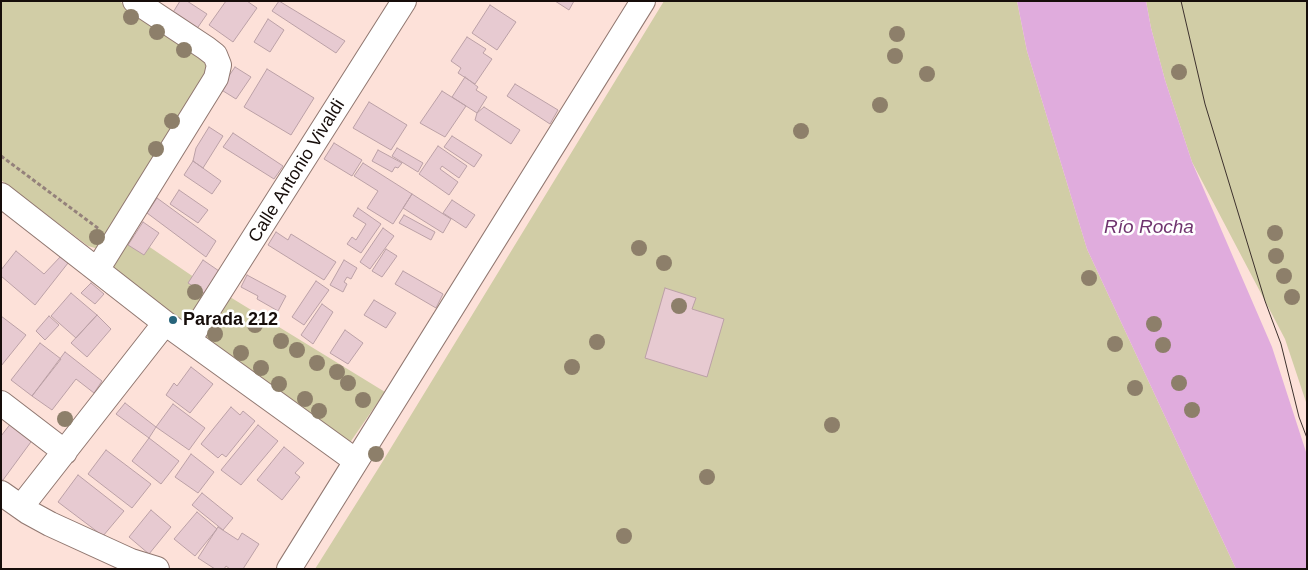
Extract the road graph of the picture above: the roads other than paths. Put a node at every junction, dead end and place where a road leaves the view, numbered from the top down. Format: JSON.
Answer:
{"nodes":[{"id":1,"x":135,"y":1,"type":"edge"},
{"id":2,"x":404,"y":1,"type":"edge"},
{"id":3,"x":643,"y":1,"type":"edge"},
{"id":4,"x":1,"y":195,"type":"edge"},
{"id":5,"x":98,"y":270,"type":"junction"},
{"id":6,"x":164,"y":323,"type":"junction"},
{"id":7,"x":189,"y":340,"type":"junction"},
{"id":8,"x":1,"y":403,"type":"edge"},
{"id":9,"x":65,"y":452,"type":"junction"},
{"id":10,"x":356,"y":461,"type":"junction"},
{"id":11,"x":1,"y":492,"type":"edge"},
{"id":12,"x":21,"y":507,"type":"junction"},
{"id":13,"x":157,"y":569,"type":"edge"},
{"id":14,"x":289,"y":569,"type":"edge"}],
"edges":[{"from":1,"to":5,"type":"street"},
{"from":2,"to":7,"type":"street","name":"Calle Antonio Vivaldi"},
{"from":3,"to":10,"type":"street"},
{"from":4,"to":5,"type":"street"},
{"from":5,"to":6,"type":"street"},
{"from":6,"to":7,"type":"street"},
{"from":6,"to":9,"type":"street"},
{"from":7,"to":10,"type":"street"},
{"from":8,"to":9,"type":"street"},
{"from":9,"to":12,"type":"street"},
{"from":10,"to":14,"type":"street"},
{"from":11,"to":12,"type":"street"},
{"from":12,"to":13,"type":"street"}]}
